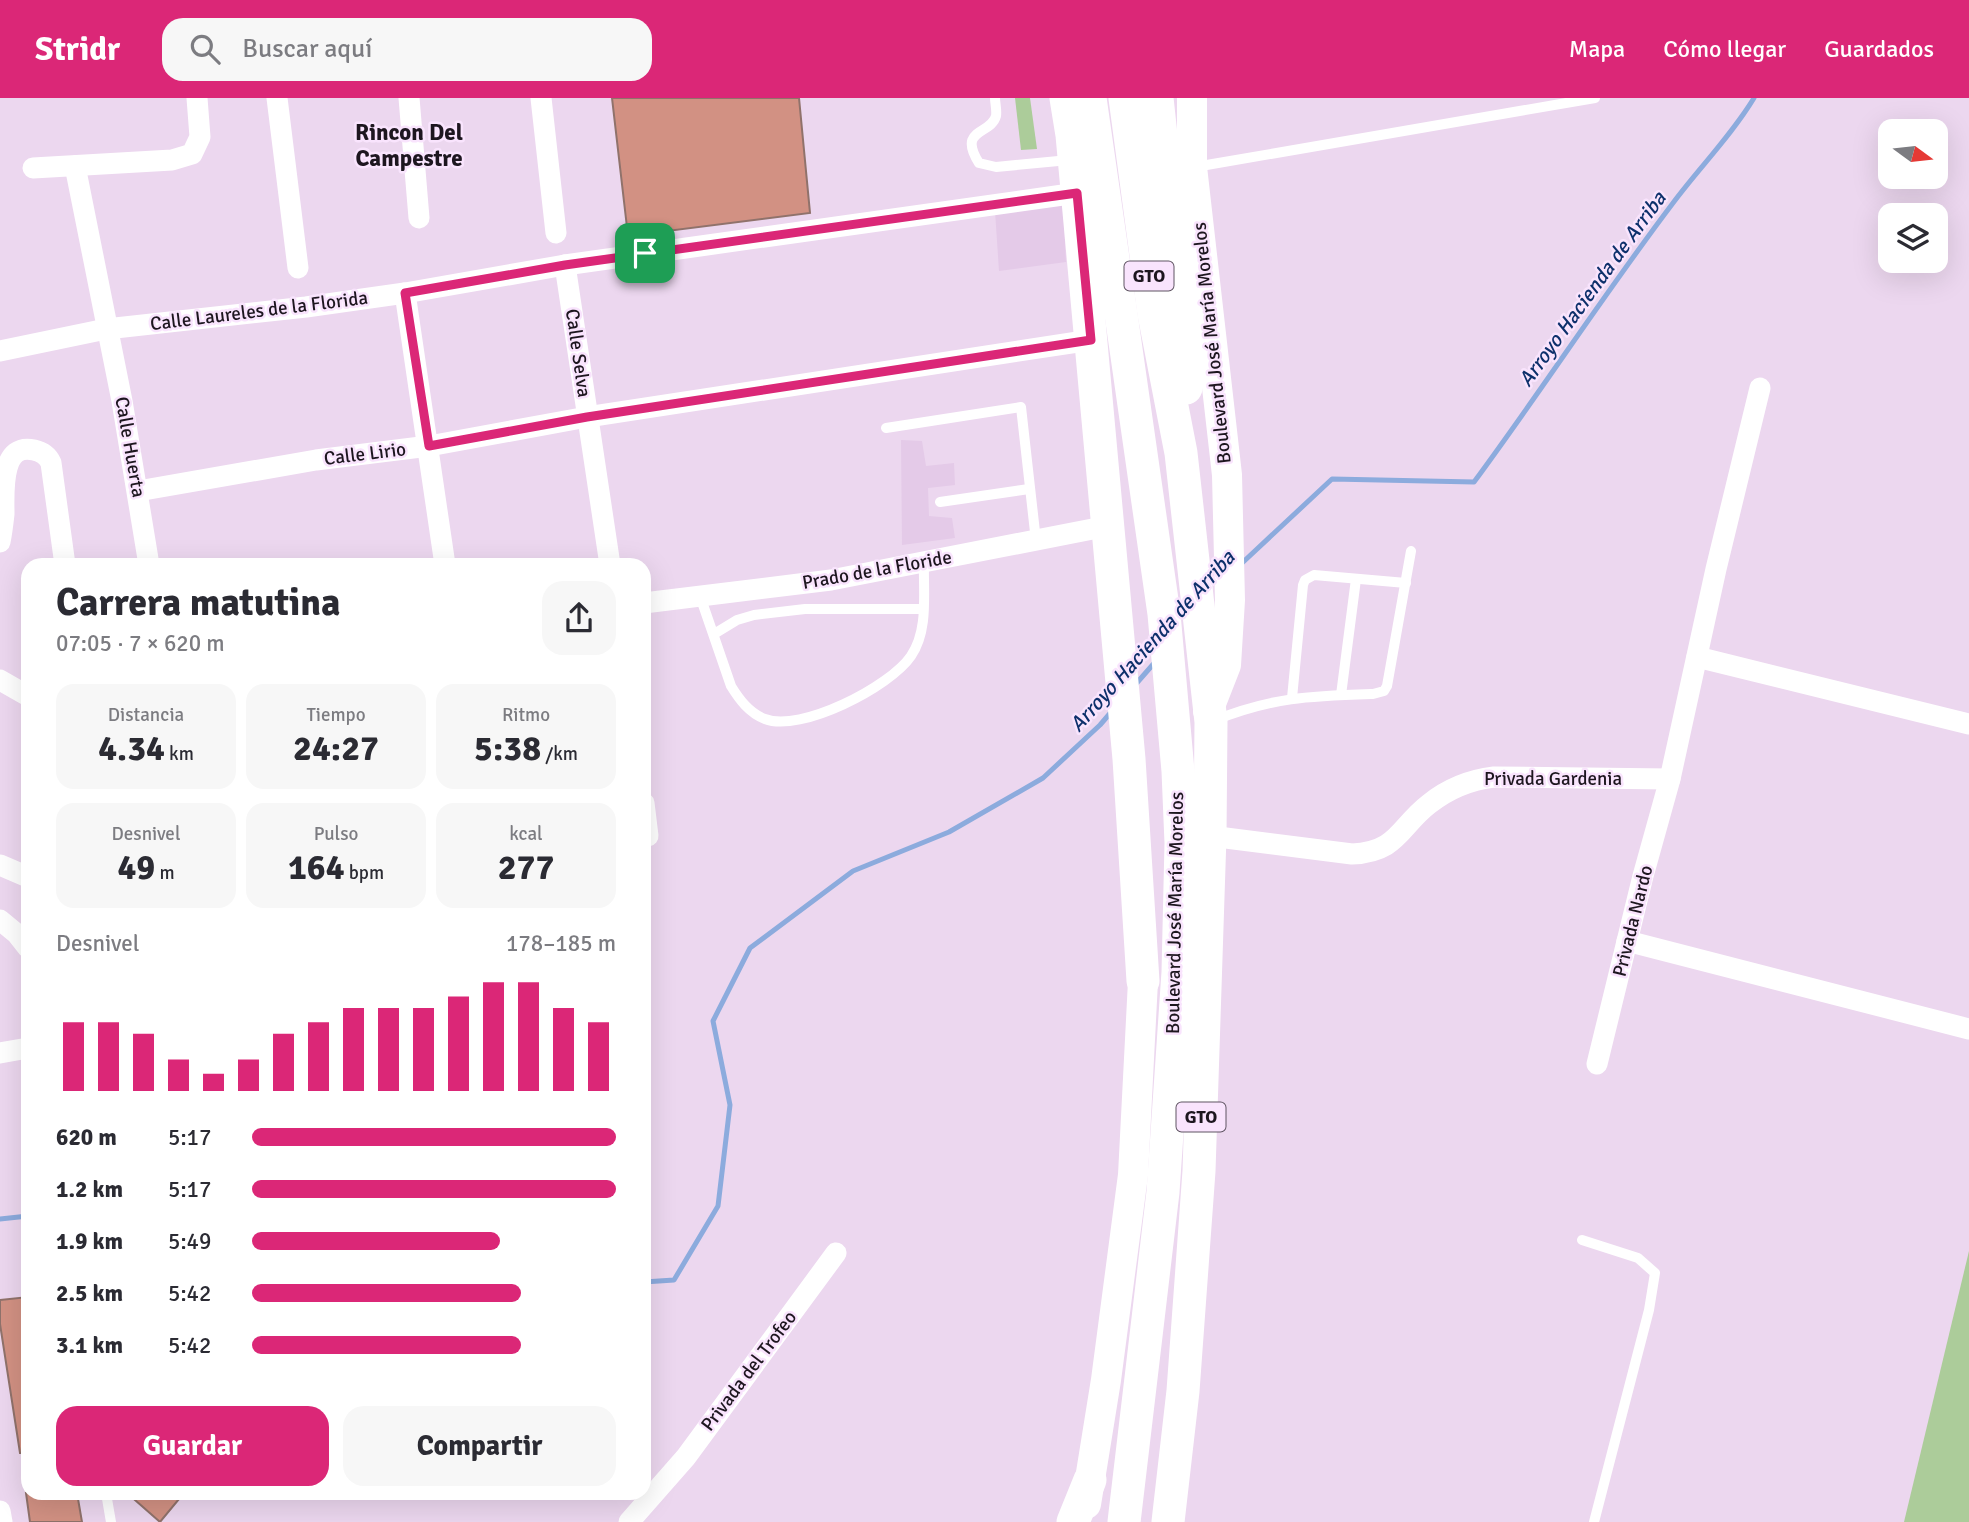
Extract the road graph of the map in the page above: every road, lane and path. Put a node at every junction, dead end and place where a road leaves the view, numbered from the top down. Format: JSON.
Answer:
{"nodes":[{"id":1,"x":197,"y":98,"type":"edge"},
{"id":2,"x":277,"y":98,"type":"edge"},
{"id":3,"x":409,"y":98,"type":"edge"},
{"id":4,"x":541,"y":98,"type":"edge"},
{"id":5,"x":995,"y":98,"type":"edge"},
{"id":6,"x":1066,"y":98,"type":"edge"},
{"id":7,"x":1077,"y":98,"type":"edge"},
{"id":8,"x":1090,"y":98,"type":"edge"},
{"id":9,"x":1125,"y":98,"type":"edge"},
{"id":10,"x":1157,"y":98,"type":"edge"},
{"id":11,"x":1192,"y":98,"type":"edge"},
{"id":12,"x":1595,"y":98,"type":"edge"},
{"id":13,"x":1073,"y":147,"type":"junction"},
{"id":14,"x":75,"y":166,"type":"junction"},
{"id":15,"x":1192,"y":167,"type":"junction"},
{"id":16,"x":33,"y":168,"type":"dead end"},
{"id":17,"x":1077,"y":193,"type":"junction"},
{"id":18,"x":419,"y":218,"type":"dead end"},
{"id":19,"x":556,"y":233,"type":"dead end"},
{"id":20,"x":565,"y":265,"type":"junction"},
{"id":21,"x":298,"y":268,"type":"dead end"},
{"id":22,"x":405,"y":293,"type":"junction"},
{"id":23,"x":106,"y":329,"type":"junction"},
{"id":24,"x":1091,"y":340,"type":"junction"},
{"id":25,"x":0,"y":351,"type":"edge"},
{"id":26,"x":1760,"y":388,"type":"dead end"},
{"id":27,"x":587,"y":417,"type":"junction"},
{"id":28,"x":886,"y":428,"type":"dead end"},
{"id":29,"x":429,"y":446,"type":"junction"},
{"id":30,"x":1181,"y":453,"type":"junction"},
{"id":31,"x":1029,"y":489,"type":"junction"},
{"id":32,"x":138,"y":491,"type":"junction"},
{"id":33,"x":940,"y":502,"type":"dead end"},
{"id":34,"x":1108,"y":526,"type":"junction"},
{"id":35,"x":1035,"y":541,"type":"junction"},
{"id":36,"x":0,"y":542,"type":"edge"},
{"id":37,"x":1411,"y":551,"type":"dead end"},
{"id":38,"x":64,"y":558,"type":"edge"},
{"id":39,"x":148,"y":558,"type":"edge"},
{"id":40,"x":444,"y":558,"type":"edge"},
{"id":41,"x":609,"y":558,"type":"edge"},
{"id":42,"x":924,"y":562,"type":"junction"},
{"id":43,"x":1356,"y":579,"type":"junction"},
{"id":44,"x":1406,"y":583,"type":"junction"},
{"id":45,"x":700,"y":596,"type":"junction"},
{"id":46,"x":651,"y":602,"type":"edge"},
{"id":47,"x":923,"y":609,"type":"junction"},
{"id":48,"x":714,"y":634,"type":"junction"},
{"id":49,"x":1697,"y":657,"type":"junction"},
{"id":50,"x":0,"y":680,"type":"edge"},
{"id":51,"x":21,"y":692,"type":"edge"},
{"id":52,"x":1341,"y":695,"type":"junction"},
{"id":53,"x":1292,"y":698,"type":"junction"},
{"id":54,"x":1210,"y":716,"type":"junction"},
{"id":55,"x":1969,"y":724,"type":"edge"},
{"id":56,"x":1670,"y":779,"type":"junction"},
{"id":57,"x":1210,"y":836,"type":"junction"},
{"id":58,"x":0,"y":865,"type":"edge"},
{"id":59,"x":1180,"y":867,"type":"junction"},
{"id":60,"x":21,"y":874,"type":"edge"},
{"id":61,"x":0,"y":920,"type":"edge"},
{"id":62,"x":21,"y":939,"type":"edge"},
{"id":63,"x":1627,"y":941,"type":"junction"},
{"id":64,"x":1143,"y":981,"type":"junction"},
{"id":65,"x":1969,"y":1029,"type":"edge"},
{"id":66,"x":21,"y":1049,"type":"edge"},
{"id":67,"x":0,"y":1053,"type":"edge"},
{"id":68,"x":1597,"y":1064,"type":"dead end"},
{"id":69,"x":1582,"y":1240,"type":"dead end"},
{"id":70,"x":836,"y":1253,"type":"dead end"},
{"id":71,"x":1090,"y":1480,"type":"junction"},
{"id":72,"x":651,"y":1481,"type":"edge"},
{"id":73,"x":107,"y":1500,"type":"edge"},
{"id":74,"x":641,"y":1500,"type":"edge"},
{"id":75,"x":0,"y":1511,"type":"edge"},
{"id":76,"x":2,"y":1522,"type":"edge"},
{"id":77,"x":111,"y":1522,"type":"edge"},
{"id":78,"x":629,"y":1522,"type":"edge"},
{"id":79,"x":1073,"y":1522,"type":"edge"},
{"id":80,"x":1083,"y":1522,"type":"edge"},
{"id":81,"x":1124,"y":1522,"type":"edge"},
{"id":82,"x":1168,"y":1522,"type":"edge"},
{"id":83,"x":1594,"y":1522,"type":"edge"}],
"edges":[{"from":1,"to":14,"type":"street"},
{"from":2,"to":21,"type":"street"},
{"from":3,"to":18,"type":"street"},
{"from":4,"to":19,"type":"street"},
{"from":5,"to":13,"type":"lane"},
{"from":6,"to":13,"type":"main road"},
{"from":7,"to":13,"type":"main road"},
{"from":8,"to":59,"type":"main road","name":"Boulevard José María Morelos","number":"GTO"},
{"from":9,"to":30,"type":"main road","name":"Boulevard José María Morelos","number":"GTO"},
{"from":10,"to":30,"type":"main road"},
{"from":11,"to":15,"type":"street","name":"Boulevard José María Morelos"},
{"from":12,"to":15,"type":"lane"},
{"from":13,"to":17,"type":"main road"},
{"from":14,"to":16,"type":"street"},
{"from":14,"to":23,"type":"street","name":"Calle Huerta"},
{"from":15,"to":54,"type":"street","name":"Boulevard José María Morelos"},
{"from":17,"to":20,"type":"street","name":"Calle Laureles de la Florida"},
{"from":17,"to":24,"type":"main road"},
{"from":20,"to":22,"type":"street","name":"Calle Laureles de la Florida"},
{"from":20,"to":27,"type":"street","name":"Calle Selva"},
{"from":22,"to":23,"type":"street","name":"Calle Laureles de la Florida"},
{"from":22,"to":29,"type":"street"},
{"from":23,"to":25,"type":"street","name":"Calle Laureles de la Florida"},
{"from":23,"to":32,"type":"street","name":"Calle Huerta"},
{"from":24,"to":27,"type":"street","name":"Calle Lirio"},
{"from":24,"to":34,"type":"main road"},
{"from":26,"to":49,"type":"street","name":"Privada Nardo"},
{"from":27,"to":29,"type":"street","name":"Calle Lirio"},
{"from":27,"to":41,"type":"street","name":"Calle Selva"},
{"from":28,"to":31,"type":"lane"},
{"from":29,"to":32,"type":"street","name":"Calle Lirio"},
{"from":29,"to":40,"type":"street"},
{"from":30,"to":54,"type":"main road","name":"Boulevard José María Morelos","number":"GTO"},
{"from":31,"to":33,"type":"lane"},
{"from":31,"to":35,"type":"lane"},
{"from":32,"to":39,"type":"street","name":"Calle Huerta"},
{"from":34,"to":35,"type":"street","name":"Prado de la Floride"},
{"from":34,"to":64,"type":"main road"},
{"from":35,"to":42,"type":"street","name":"Prado de la Floride"},
{"from":36,"to":38,"type":"street"},
{"from":37,"to":44,"type":"lane"},
{"from":42,"to":45,"type":"street","name":"Prado de la Floride"},
{"from":42,"to":47,"type":"lane"},
{"from":43,"to":44,"type":"lane"},
{"from":43,"to":52,"type":"lane"},
{"from":43,"to":53,"type":"lane"},
{"from":44,"to":52,"type":"lane"},
{"from":45,"to":46,"type":"street","name":"Prado de la Floride"},
{"from":45,"to":48,"type":"lane"},
{"from":47,"to":48,"type":"lane"},
{"from":47,"to":48,"type":"lane"},
{"from":49,"to":55,"type":"street"},
{"from":49,"to":56,"type":"street","name":"Privada Nardo"},
{"from":50,"to":51,"type":"street"},
{"from":52,"to":53,"type":"lane"},
{"from":53,"to":54,"type":"lane"},
{"from":54,"to":57,"type":"main road","name":"Boulevard José María Morelos","number":"GTO"},
{"from":56,"to":57,"type":"street","name":"Privada Gardenia"},
{"from":56,"to":63,"type":"street","name":"Privada Nardo"},
{"from":57,"to":82,"type":"main road","name":"Boulevard José María Morelos","number":"GTO"},
{"from":58,"to":60,"type":"street"},
{"from":59,"to":64,"type":"main road"},
{"from":59,"to":81,"type":"main road","name":"Boulevard José María Morelos","number":"GTO"},
{"from":61,"to":62,"type":"street"},
{"from":63,"to":65,"type":"street"},
{"from":63,"to":68,"type":"street","name":"Privada Nardo"},
{"from":64,"to":71,"type":"street","name":"Boulevard José María Morelos"},
{"from":66,"to":67,"type":"street"},
{"from":69,"to":83,"type":"lane"},
{"from":70,"to":72,"type":"street","name":"Privada del Trofeo"},
{"from":71,"to":79,"type":"main road"},
{"from":71,"to":80,"type":"street","name":"Boulevard José María Morelos"},
{"from":73,"to":77,"type":"lane"},
{"from":74,"to":78,"type":"street","name":"Privada del Trofeo"},
{"from":75,"to":76,"type":"street"}]}
